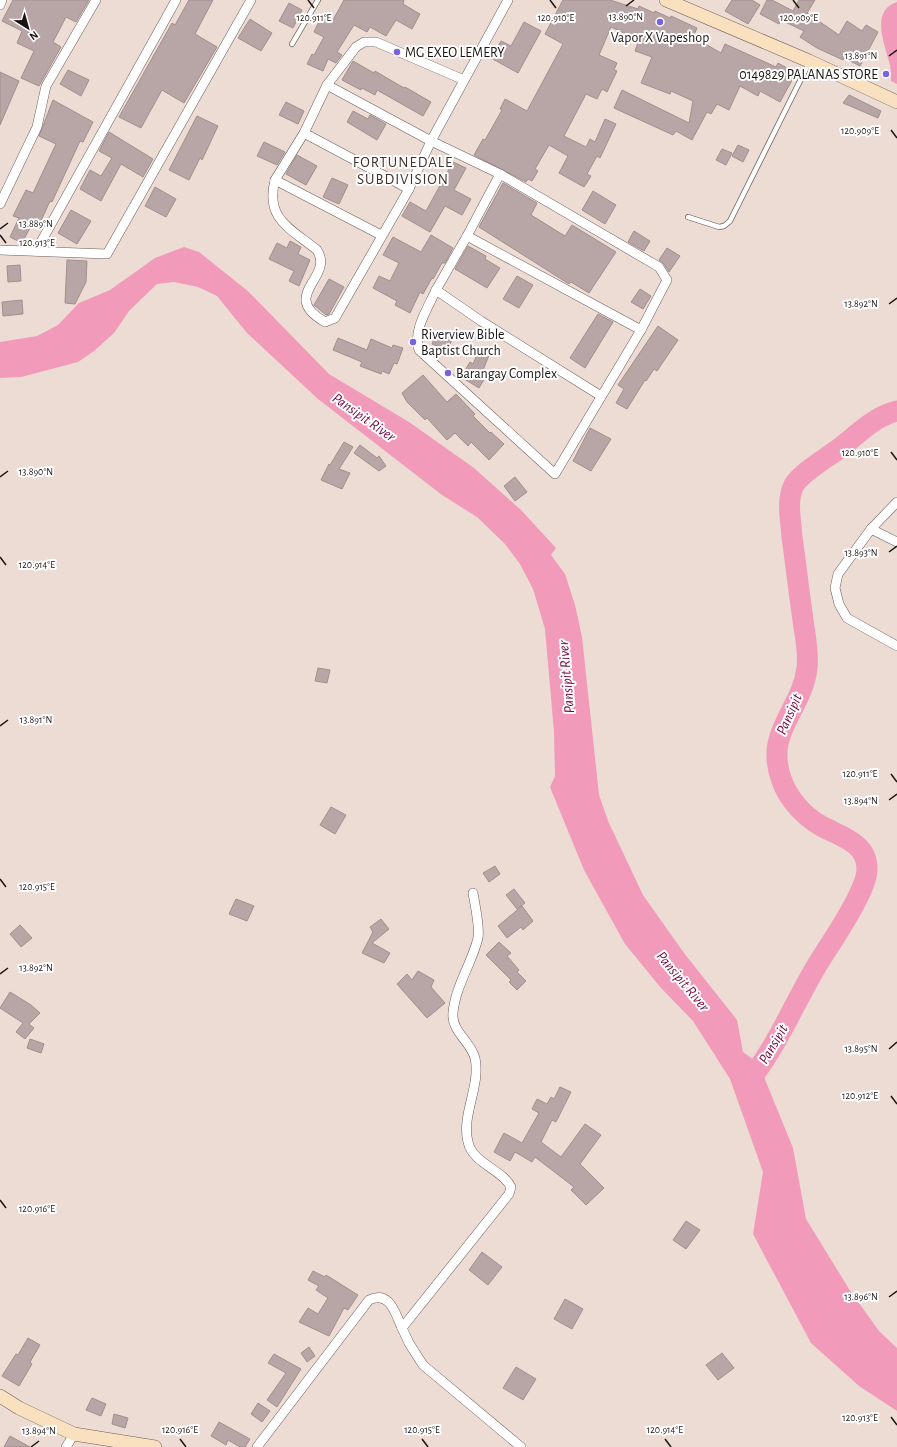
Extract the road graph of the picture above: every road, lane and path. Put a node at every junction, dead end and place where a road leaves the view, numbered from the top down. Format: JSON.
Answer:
{"nodes":[{"id":1,"x":2,"y":0,"type":"edge"},
{"id":2,"x":96,"y":0,"type":"edge"},
{"id":3,"x":176,"y":0,"type":"edge"},
{"id":4,"x":251,"y":0,"type":"edge"},
{"id":5,"x":318,"y":0,"type":"edge"},
{"id":6,"x":508,"y":0,"type":"edge"},
{"id":7,"x":666,"y":0,"type":"edge"},
{"id":8,"x":0,"y":5,"type":"edge"},
{"id":9,"x":292,"y":44,"type":"dead end"},
{"id":10,"x":810,"y":61,"type":"junction"},
{"id":11,"x":464,"y":80,"type":"junction"},
{"id":12,"x":327,"y":84,"type":"junction"},
{"id":13,"x":897,"y":102,"type":"edge"},
{"id":14,"x":304,"y":133,"type":"junction"},
{"id":15,"x":431,"y":141,"type":"junction"},
{"id":16,"x":500,"y":174,"type":"junction"},
{"id":17,"x":275,"y":180,"type":"junction"},
{"id":18,"x":409,"y":189,"type":"junction"},
{"id":19,"x":0,"y":204,"type":"edge"},
{"id":20,"x":688,"y":217,"type":"dead end"},
{"id":21,"x":381,"y":235,"type":"junction"},
{"id":22,"x":467,"y":236,"type":"junction"},
{"id":23,"x":0,"y":250,"type":"edge"},
{"id":24,"x":36,"y":251,"type":"junction"},
{"id":25,"x":436,"y":290,"type":"junction"},
{"id":26,"x":641,"y":330,"type":"junction"},
{"id":27,"x":602,"y":396,"type":"junction"},
{"id":28,"x":897,"y":502,"type":"edge"},
{"id":29,"x":871,"y":529,"type":"junction"},
{"id":30,"x":897,"y":542,"type":"edge"},
{"id":31,"x":897,"y":646,"type":"edge"},
{"id":32,"x":474,"y":893,"type":"dead end"},
{"id":33,"x":402,"y":1328,"type":"junction"},
{"id":34,"x":0,"y":1396,"type":"edge"},
{"id":35,"x":74,"y":1434,"type":"junction"},
{"id":36,"x":66,"y":1447,"type":"edge"},
{"id":37,"x":155,"y":1447,"type":"edge"},
{"id":38,"x":257,"y":1447,"type":"edge"},
{"id":39,"x":521,"y":1447,"type":"edge"}],
"edges":[{"from":1,"to":8,"type":"street"},
{"from":2,"to":19,"type":"street"},
{"from":3,"to":24,"type":"street"},
{"from":4,"to":24,"type":"street"},
{"from":5,"to":9,"type":"lane"},
{"from":6,"to":11,"type":"street"},
{"from":7,"to":10,"type":"main road"},
{"from":10,"to":13,"type":"main road"},
{"from":10,"to":20,"type":"lane"},
{"from":11,"to":12,"type":"street"},
{"from":11,"to":15,"type":"street"},
{"from":12,"to":14,"type":"street"},
{"from":12,"to":15,"type":"street"},
{"from":14,"to":17,"type":"street"},
{"from":14,"to":18,"type":"street"},
{"from":15,"to":16,"type":"street"},
{"from":15,"to":18,"type":"street"},
{"from":16,"to":22,"type":"street"},
{"from":16,"to":26,"type":"street"},
{"from":17,"to":21,"type":"street"},
{"from":17,"to":21,"type":"street"},
{"from":18,"to":21,"type":"street"},
{"from":22,"to":25,"type":"street"},
{"from":22,"to":26,"type":"street"},
{"from":23,"to":24,"type":"street"},
{"from":25,"to":27,"type":"street"},
{"from":25,"to":27,"type":"street"},
{"from":26,"to":27,"type":"street"},
{"from":28,"to":29,"type":"street"},
{"from":29,"to":30,"type":"street"},
{"from":29,"to":31,"type":"street"},
{"from":32,"to":33,"type":"street"},
{"from":33,"to":38,"type":"street"},
{"from":33,"to":39,"type":"street"},
{"from":34,"to":35,"type":"main road"},
{"from":35,"to":36,"type":"street"},
{"from":35,"to":37,"type":"main road"}]}
